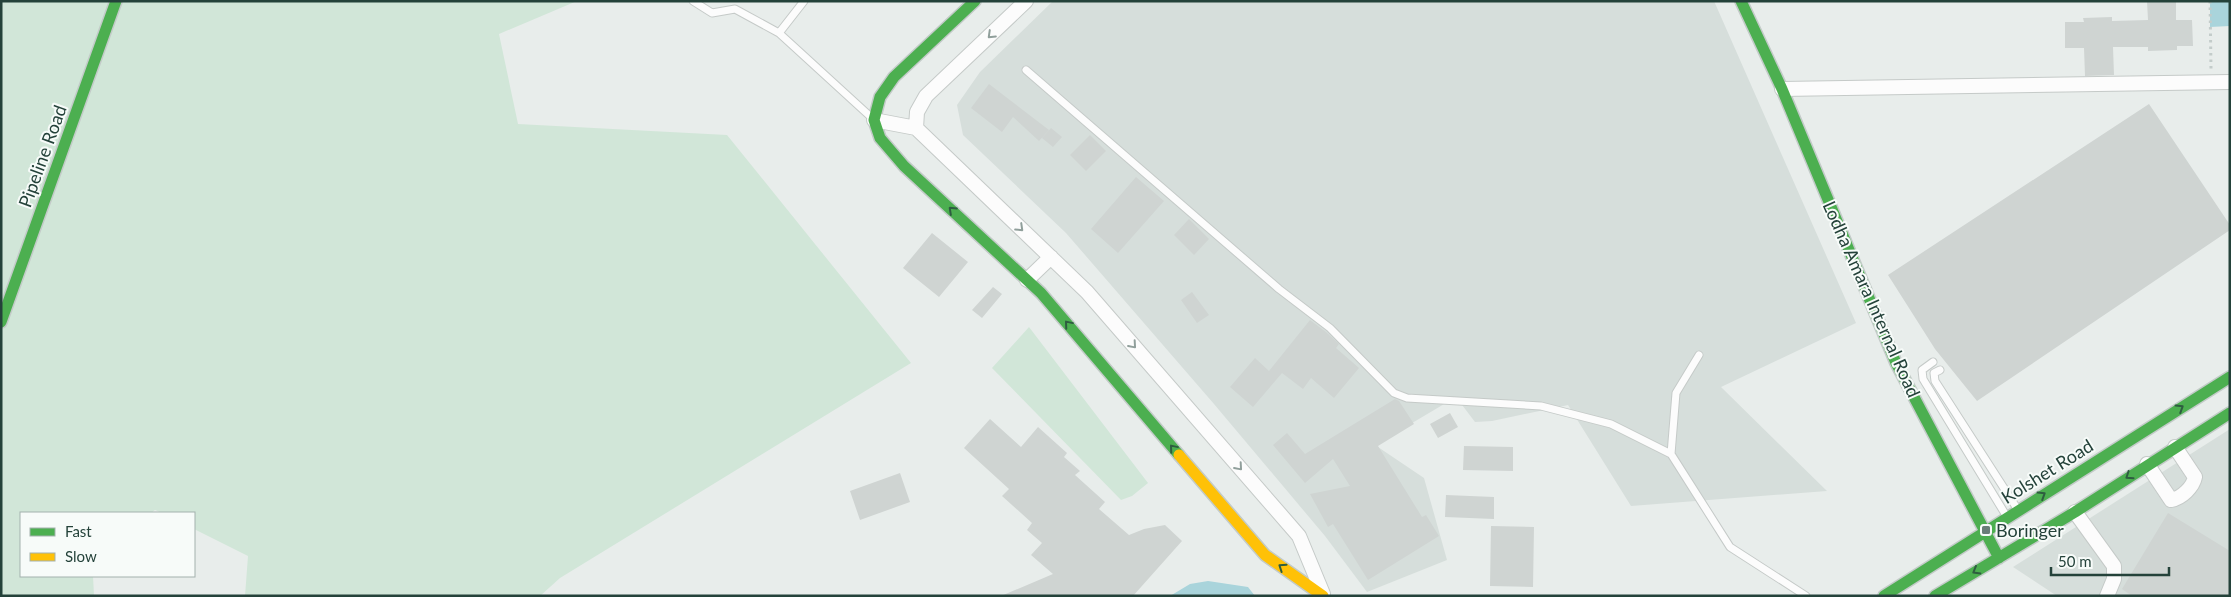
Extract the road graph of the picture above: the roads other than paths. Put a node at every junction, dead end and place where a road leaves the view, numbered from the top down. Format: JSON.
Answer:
{"nodes":[{"id":1,"x":116,"y":1,"type":"edge"},
{"id":2,"x":693,"y":1,"type":"edge"},
{"id":3,"x":804,"y":1,"type":"edge"},
{"id":4,"x":975,"y":1,"type":"edge"},
{"id":5,"x":1026,"y":1,"type":"edge"},
{"id":6,"x":1741,"y":1,"type":"edge"},
{"id":7,"x":779,"y":33,"type":"junction"},
{"id":8,"x":1026,"y":70,"type":"dead end"},
{"id":9,"x":2229,"y":84,"type":"edge"},
{"id":10,"x":1782,"y":89,"type":"junction"},
{"id":11,"x":874,"y":120,"type":"junction"},
{"id":12,"x":916,"y":128,"type":"junction"},
{"id":13,"x":1051,"y":258,"type":"junction"},
{"id":14,"x":1027,"y":280,"type":"junction"},
{"id":15,"x":1,"y":322,"type":"edge"},
{"id":16,"x":1698,"y":355,"type":"dead end"},
{"id":17,"x":1933,"y":362,"type":"dead end"},
{"id":18,"x":1940,"y":370,"type":"dead end"},
{"id":19,"x":2230,"y":377,"type":"edge"},
{"id":20,"x":2230,"y":413,"type":"edge"},
{"id":21,"x":1968,"y":432,"type":"junction"},
{"id":22,"x":1958,"y":438,"type":"junction"},
{"id":23,"x":2175,"y":447,"type":"junction"},
{"id":24,"x":1671,"y":454,"type":"junction"},
{"id":25,"x":2147,"y":464,"type":"junction"},
{"id":26,"x":2018,"y":511,"type":"junction"},
{"id":27,"x":2075,"y":512,"type":"junction"},
{"id":28,"x":2007,"y":518,"type":"junction"},
{"id":29,"x":1986,"y":530,"type":"junction"},
{"id":30,"x":1999,"y":558,"type":"junction"},
{"id":31,"x":1323,"y":595,"type":"edge"},
{"id":32,"x":1806,"y":596,"type":"edge"},
{"id":33,"x":1884,"y":596,"type":"edge"},
{"id":34,"x":1935,"y":596,"type":"edge"},
{"id":35,"x":2107,"y":596,"type":"edge"}],
"edges":[{"from":1,"to":15,"type":"street","name":"Pipeline Road"},
{"from":2,"to":7,"type":"lane"},
{"from":3,"to":7,"type":"lane"},
{"from":4,"to":11,"type":"street"},
{"from":5,"to":12,"type":"street","one_way":true},
{"from":6,"to":10,"type":"street","name":"Lodha Amara Internal Road"},
{"from":7,"to":11,"type":"lane"},
{"from":8,"to":24,"type":"lane"},
{"from":9,"to":10,"type":"street"},
{"from":10,"to":29,"type":"street","name":"Lodha Amara Internal Road"},
{"from":11,"to":12,"type":"street"},
{"from":14,"to":11,"type":"street","one_way":true},
{"from":12,"to":13,"type":"street","one_way":true},
{"from":13,"to":14,"type":"street"},
{"from":13,"to":31,"type":"street","one_way":true},
{"from":31,"to":14,"type":"street","one_way":true},
{"from":16,"to":24,"type":"lane"},
{"from":17,"to":22,"type":"lane"},
{"from":18,"to":21,"type":"lane"},
{"from":26,"to":19,"type":"street","name":"Kolshet Road","one_way":true},
{"from":20,"to":23,"type":"street"},
{"from":21,"to":22,"type":"lane"},
{"from":21,"to":26,"type":"lane"},
{"from":22,"to":28,"type":"lane"},
{"from":23,"to":25,"type":"street"},
{"from":23,"to":25,"type":"street"},
{"from":24,"to":32,"type":"lane"},
{"from":25,"to":27,"type":"street","one_way":true},
{"from":26,"to":28,"type":"street","name":"Kolshet Road"},
{"from":27,"to":30,"type":"street"},
{"from":27,"to":35,"type":"street"},
{"from":28,"to":29,"type":"street","name":"Kolshet Road"},
{"from":29,"to":30,"type":"street","name":"Lodha Amara Internal Road"},
{"from":29,"to":33,"type":"street","name":"Kolshet Road"},
{"from":30,"to":34,"type":"street","one_way":true}]}
